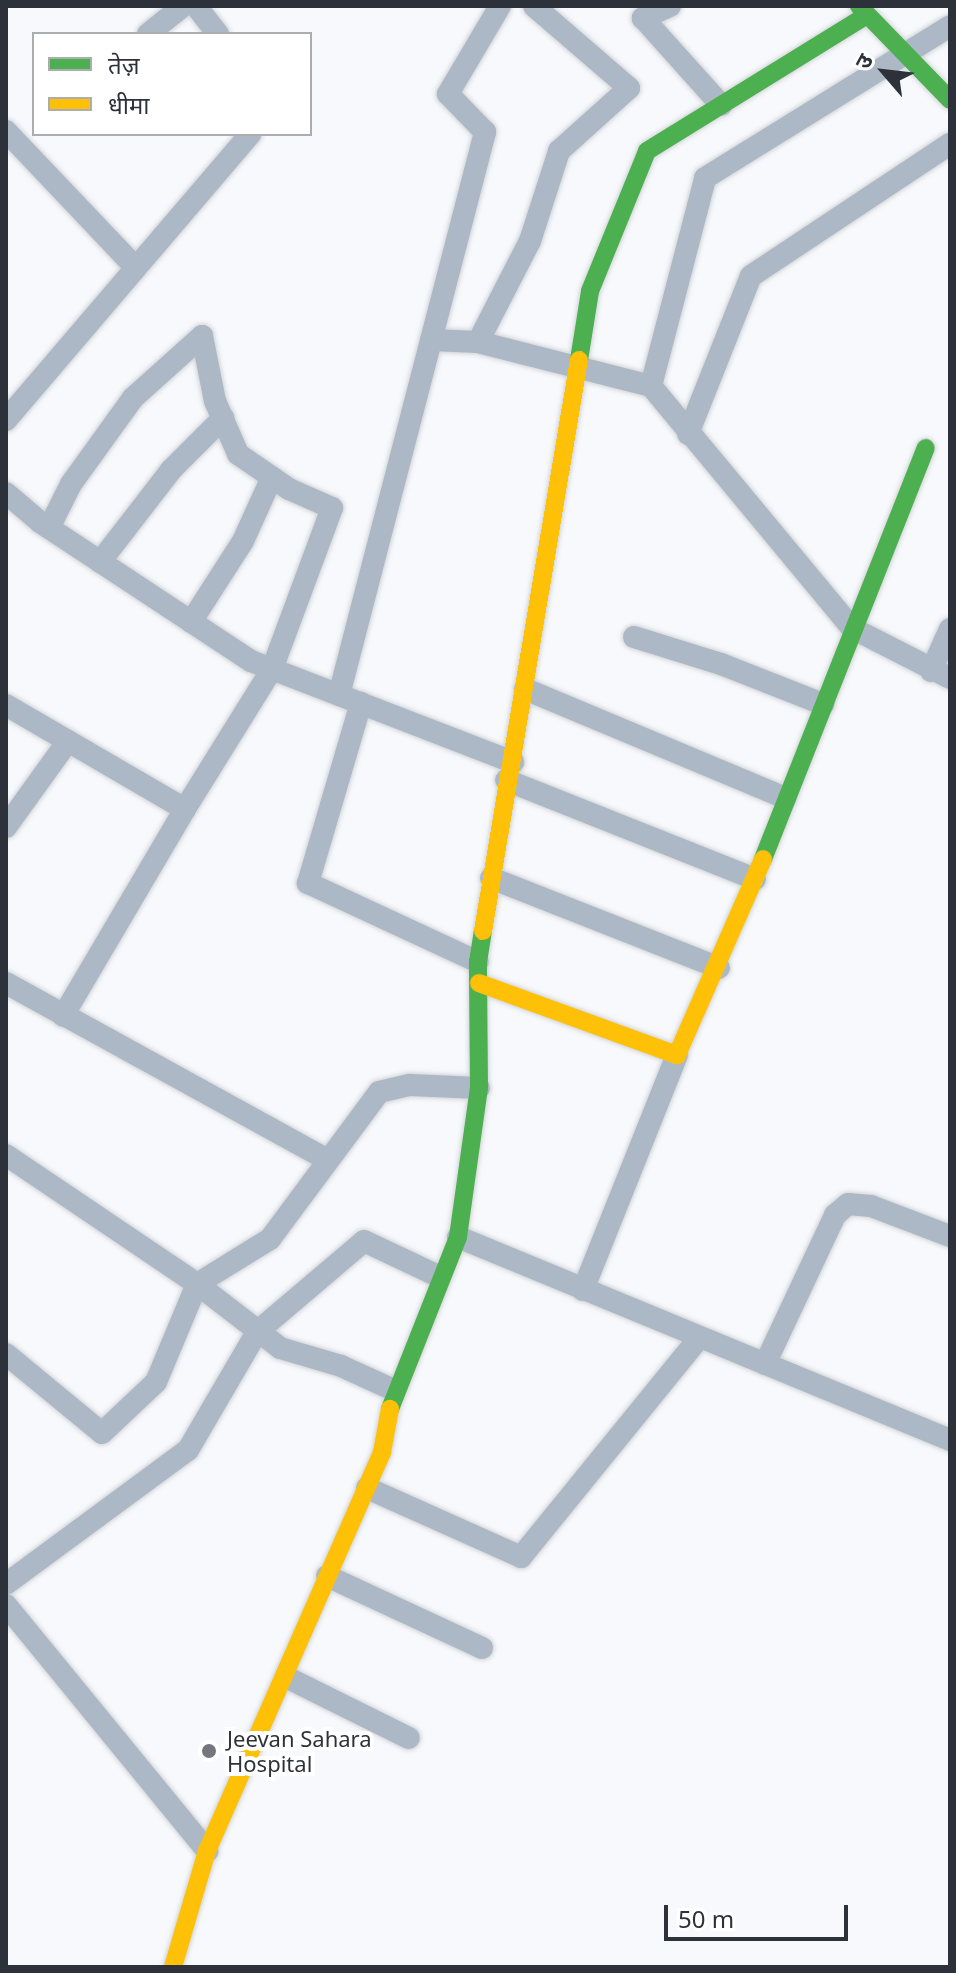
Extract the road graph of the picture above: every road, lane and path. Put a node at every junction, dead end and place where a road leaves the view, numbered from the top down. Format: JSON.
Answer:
{"nodes":[{"id":1,"x":183,"y":6,"type":"edge"},
{"id":2,"x":196,"y":6,"type":"edge"},
{"id":3,"x":500,"y":6,"type":"edge"},
{"id":4,"x":534,"y":6,"type":"edge"},
{"id":5,"x":670,"y":6,"type":"edge"},
{"id":6,"x":862,"y":11,"type":"edge"},
{"id":7,"x":950,"y":26,"type":"edge"},
{"id":8,"x":150,"y":32,"type":"edge"},
{"id":9,"x":216,"y":32,"type":"edge"},
{"id":10,"x":908,"y":51,"type":"junction"},
{"id":11,"x":950,"y":100,"type":"edge"},
{"id":12,"x":721,"y":105,"type":"junction"},
{"id":13,"x":19,"y":131,"type":"edge"},
{"id":14,"x":248,"y":136,"type":"edge"},
{"id":15,"x":950,"y":144,"type":"edge"},
{"id":16,"x":133,"y":265,"type":"junction"},
{"id":17,"x":431,"y":340,"type":"junction"},
{"id":18,"x":478,"y":342,"type":"junction"},
{"id":19,"x":577,"y":371,"type":"junction"},
{"id":20,"x":651,"y":386,"type":"junction"},
{"id":21,"x":223,"y":418,"type":"junction"},
{"id":22,"x":6,"y":420,"type":"edge"},
{"id":23,"x":688,"y":434,"type":"junction"},
{"id":24,"x":926,"y":448,"type":"dead end"},
{"id":25,"x":272,"y":477,"type":"junction"},
{"id":26,"x":6,"y":493,"type":"edge"},
{"id":27,"x":49,"y":528,"type":"junction"},
{"id":28,"x":100,"y":562,"type":"junction"},
{"id":29,"x":191,"y":622,"type":"junction"},
{"id":30,"x":852,"y":628,"type":"junction"},
{"id":31,"x":950,"y":629,"type":"edge"},
{"id":32,"x":634,"y":637,"type":"dead end"},
{"id":33,"x":272,"y":669,"type":"junction"},
{"id":34,"x":941,"y":675,"type":"edge"},
{"id":35,"x":525,"y":689,"type":"junction"},
{"id":36,"x":339,"y":695,"type":"junction"},
{"id":37,"x":361,"y":703,"type":"junction"},
{"id":38,"x":823,"y":704,"type":"junction"},
{"id":39,"x":6,"y":705,"type":"edge"},
{"id":40,"x":68,"y":741,"type":"junction"},
{"id":41,"x":510,"y":771,"type":"junction"},
{"id":42,"x":785,"y":798,"type":"junction"},
{"id":43,"x":185,"y":809,"type":"junction"},
{"id":44,"x":6,"y":827,"type":"edge"},
{"id":45,"x":491,"y":878,"type":"junction"},
{"id":46,"x":755,"y":879,"type":"junction"},
{"id":47,"x":719,"y":968,"type":"junction"},
{"id":48,"x":478,"y":973,"type":"junction"},
{"id":49,"x":6,"y":983,"type":"edge"},
{"id":50,"x":63,"y":1016,"type":"junction"},
{"id":51,"x":677,"y":1055,"type":"junction"},
{"id":52,"x":479,"y":1088,"type":"junction"},
{"id":53,"x":6,"y":1155,"type":"edge"},
{"id":54,"x":328,"y":1160,"type":"junction"},
{"id":55,"x":950,"y":1236,"type":"edge"},
{"id":56,"x":458,"y":1237,"type":"junction"},
{"id":57,"x":438,"y":1276,"type":"junction"},
{"id":58,"x":197,"y":1284,"type":"junction"},
{"id":59,"x":583,"y":1290,"type":"junction"},
{"id":60,"x":257,"y":1332,"type":"junction"},
{"id":61,"x":699,"y":1338,"type":"junction"},
{"id":62,"x":6,"y":1354,"type":"edge"},
{"id":63,"x":765,"y":1364,"type":"junction"},
{"id":64,"x":394,"y":1390,"type":"junction"},
{"id":65,"x":950,"y":1440,"type":"edge"},
{"id":66,"x":367,"y":1488,"type":"junction"},
{"id":67,"x":327,"y":1576,"type":"junction"},
{"id":68,"x":6,"y":1584,"type":"edge"},
{"id":69,"x":6,"y":1605,"type":"edge"},
{"id":70,"x":482,"y":1648,"type":"dead end"},
{"id":71,"x":286,"y":1677,"type":"junction"},
{"id":72,"x":409,"y":1738,"type":"dead end"},
{"id":73,"x":207,"y":1851,"type":"junction"},
{"id":74,"x":173,"y":1967,"type":"edge"}],
"edges":[{"from":1,"to":8,"type":"street"},
{"from":2,"to":9,"type":"street"},
{"from":3,"to":17,"type":"street"},
{"from":4,"to":18,"type":"street"},
{"from":5,"to":12,"type":"street"},
{"from":6,"to":10,"type":"street"},
{"from":6,"to":12,"type":"street"},
{"from":7,"to":10,"type":"street"},
{"from":10,"to":11,"type":"street"},
{"from":10,"to":20,"type":"street"},
{"from":12,"to":19,"type":"street"},
{"from":13,"to":16,"type":"street"},
{"from":14,"to":16,"type":"street"},
{"from":15,"to":23,"type":"street"},
{"from":16,"to":22,"type":"street"},
{"from":17,"to":18,"type":"street"},
{"from":17,"to":36,"type":"street"},
{"from":18,"to":19,"type":"street"},
{"from":19,"to":20,"type":"street"},
{"from":19,"to":35,"type":"street"},
{"from":20,"to":23,"type":"street"},
{"from":21,"to":25,"type":"street"},
{"from":21,"to":27,"type":"street"},
{"from":21,"to":28,"type":"street"},
{"from":23,"to":30,"type":"street"},
{"from":24,"to":30,"type":"street"},
{"from":25,"to":29,"type":"street"},
{"from":25,"to":33,"type":"street"},
{"from":26,"to":27,"type":"street"},
{"from":27,"to":28,"type":"street"},
{"from":28,"to":29,"type":"street"},
{"from":29,"to":33,"type":"street"},
{"from":30,"to":34,"type":"street"},
{"from":30,"to":38,"type":"street"},
{"from":31,"to":34,"type":"street"},
{"from":32,"to":38,"type":"street"},
{"from":33,"to":36,"type":"street"},
{"from":33,"to":43,"type":"street"},
{"from":35,"to":41,"type":"street"},
{"from":35,"to":42,"type":"street"},
{"from":36,"to":37,"type":"street"},
{"from":37,"to":41,"type":"street"},
{"from":37,"to":48,"type":"street"},
{"from":38,"to":42,"type":"street"},
{"from":39,"to":40,"type":"street"},
{"from":40,"to":43,"type":"street"},
{"from":40,"to":44,"type":"street"},
{"from":41,"to":45,"type":"street"},
{"from":41,"to":46,"type":"street"},
{"from":42,"to":46,"type":"street"},
{"from":43,"to":50,"type":"street"},
{"from":45,"to":47,"type":"street"},
{"from":45,"to":48,"type":"street"},
{"from":46,"to":47,"type":"street"},
{"from":47,"to":51,"type":"street"},
{"from":48,"to":51,"type":"street"},
{"from":48,"to":52,"type":"street"},
{"from":49,"to":50,"type":"street"},
{"from":50,"to":54,"type":"street"},
{"from":51,"to":59,"type":"street"},
{"from":52,"to":54,"type":"street"},
{"from":52,"to":56,"type":"street"},
{"from":53,"to":58,"type":"street"},
{"from":54,"to":58,"type":"street"},
{"from":55,"to":63,"type":"street"},
{"from":56,"to":57,"type":"street"},
{"from":56,"to":59,"type":"street"},
{"from":57,"to":60,"type":"street"},
{"from":57,"to":64,"type":"street"},
{"from":58,"to":60,"type":"street"},
{"from":58,"to":62,"type":"street"},
{"from":59,"to":61,"type":"street"},
{"from":60,"to":64,"type":"street"},
{"from":60,"to":68,"type":"street"},
{"from":61,"to":63,"type":"street"},
{"from":61,"to":66,"type":"street"},
{"from":63,"to":65,"type":"street"},
{"from":64,"to":66,"type":"street"},
{"from":66,"to":67,"type":"street"},
{"from":67,"to":70,"type":"street"},
{"from":67,"to":71,"type":"street"},
{"from":69,"to":73,"type":"street"},
{"from":71,"to":72,"type":"street"},
{"from":71,"to":73,"type":"street"},
{"from":73,"to":74,"type":"street"}]}
